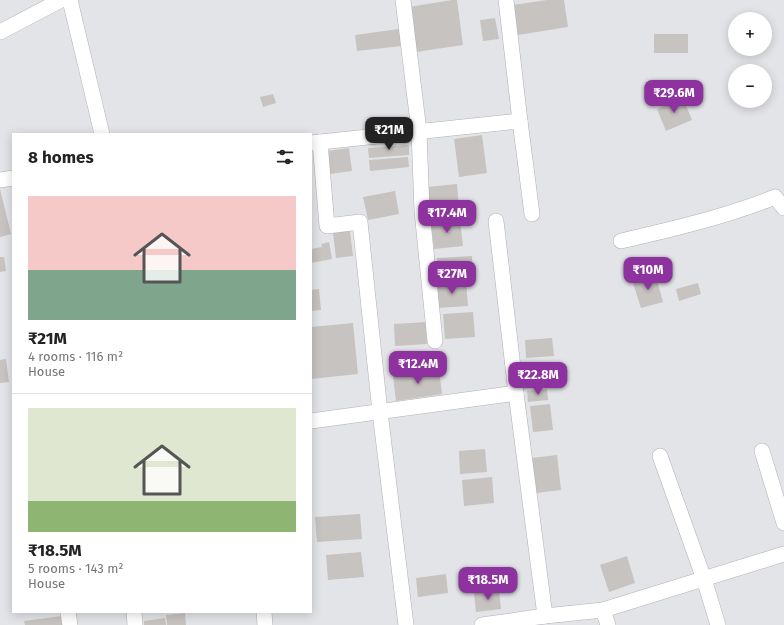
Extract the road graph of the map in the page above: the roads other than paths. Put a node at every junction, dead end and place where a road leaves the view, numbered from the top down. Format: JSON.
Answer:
{"nodes":[{"id":1,"x":61,"y":0,"type":"edge"},
{"id":2,"x":70,"y":0,"type":"edge"},
{"id":3,"x":403,"y":0,"type":"edge"},
{"id":4,"x":506,"y":0,"type":"edge"},
{"id":5,"x":0,"y":32,"type":"edge"},
{"id":6,"x":520,"y":121,"type":"junction"},
{"id":7,"x":419,"y":131,"type":"junction"},
{"id":8,"x":102,"y":133,"type":"edge"},
{"id":9,"x":315,"y":143,"type":"edge"},
{"id":10,"x":12,"y":178,"type":"edge"},
{"id":11,"x":0,"y":180,"type":"edge"},
{"id":12,"x":784,"y":208,"type":"edge"},
{"id":13,"x":532,"y":214,"type":"dead end"},
{"id":14,"x":496,"y":221,"type":"dead end"},
{"id":15,"x":621,"y":241,"type":"dead end"},
{"id":16,"x":435,"y":341,"type":"dead end"},
{"id":17,"x":516,"y":392,"type":"junction"},
{"id":18,"x":380,"y":412,"type":"junction"},
{"id":19,"x":312,"y":421,"type":"edge"},
{"id":20,"x":762,"y":451,"type":"dead end"},
{"id":21,"x":660,"y":456,"type":"dead end"},
{"id":22,"x":784,"y":523,"type":"edge"},
{"id":23,"x":784,"y":554,"type":"edge"},
{"id":24,"x":704,"y":579,"type":"junction"},
{"id":25,"x":603,"y":610,"type":"junction"},
{"id":26,"x":68,"y":613,"type":"edge"},
{"id":27,"x":134,"y":613,"type":"edge"},
{"id":28,"x":264,"y":613,"type":"edge"},
{"id":29,"x":546,"y":616,"type":"junction"},
{"id":30,"x":70,"y":625,"type":"edge"},
{"id":31,"x":135,"y":625,"type":"edge"},
{"id":32,"x":265,"y":625,"type":"edge"},
{"id":33,"x":406,"y":625,"type":"edge"},
{"id":34,"x":482,"y":625,"type":"edge"},
{"id":35,"x":608,"y":625,"type":"edge"},
{"id":36,"x":718,"y":625,"type":"edge"}],
"edges":[{"from":1,"to":5,"type":"street"},
{"from":2,"to":8,"type":"street"},
{"from":3,"to":7,"type":"street"},
{"from":4,"to":6,"type":"street"},
{"from":6,"to":7,"type":"street"},
{"from":6,"to":13,"type":"street"},
{"from":7,"to":9,"type":"street"},
{"from":7,"to":16,"type":"street"},
{"from":9,"to":18,"type":"street"},
{"from":10,"to":11,"type":"street"},
{"from":12,"to":15,"type":"street"},
{"from":14,"to":17,"type":"street"},
{"from":17,"to":18,"type":"street"},
{"from":17,"to":29,"type":"street"},
{"from":18,"to":19,"type":"street"},
{"from":18,"to":33,"type":"street"},
{"from":20,"to":22,"type":"street"},
{"from":21,"to":24,"type":"street"},
{"from":23,"to":24,"type":"street"},
{"from":24,"to":25,"type":"street"},
{"from":24,"to":36,"type":"street"},
{"from":25,"to":29,"type":"street"},
{"from":25,"to":35,"type":"street"},
{"from":26,"to":30,"type":"street"},
{"from":27,"to":31,"type":"street"},
{"from":28,"to":32,"type":"street"},
{"from":29,"to":34,"type":"street"}]}
